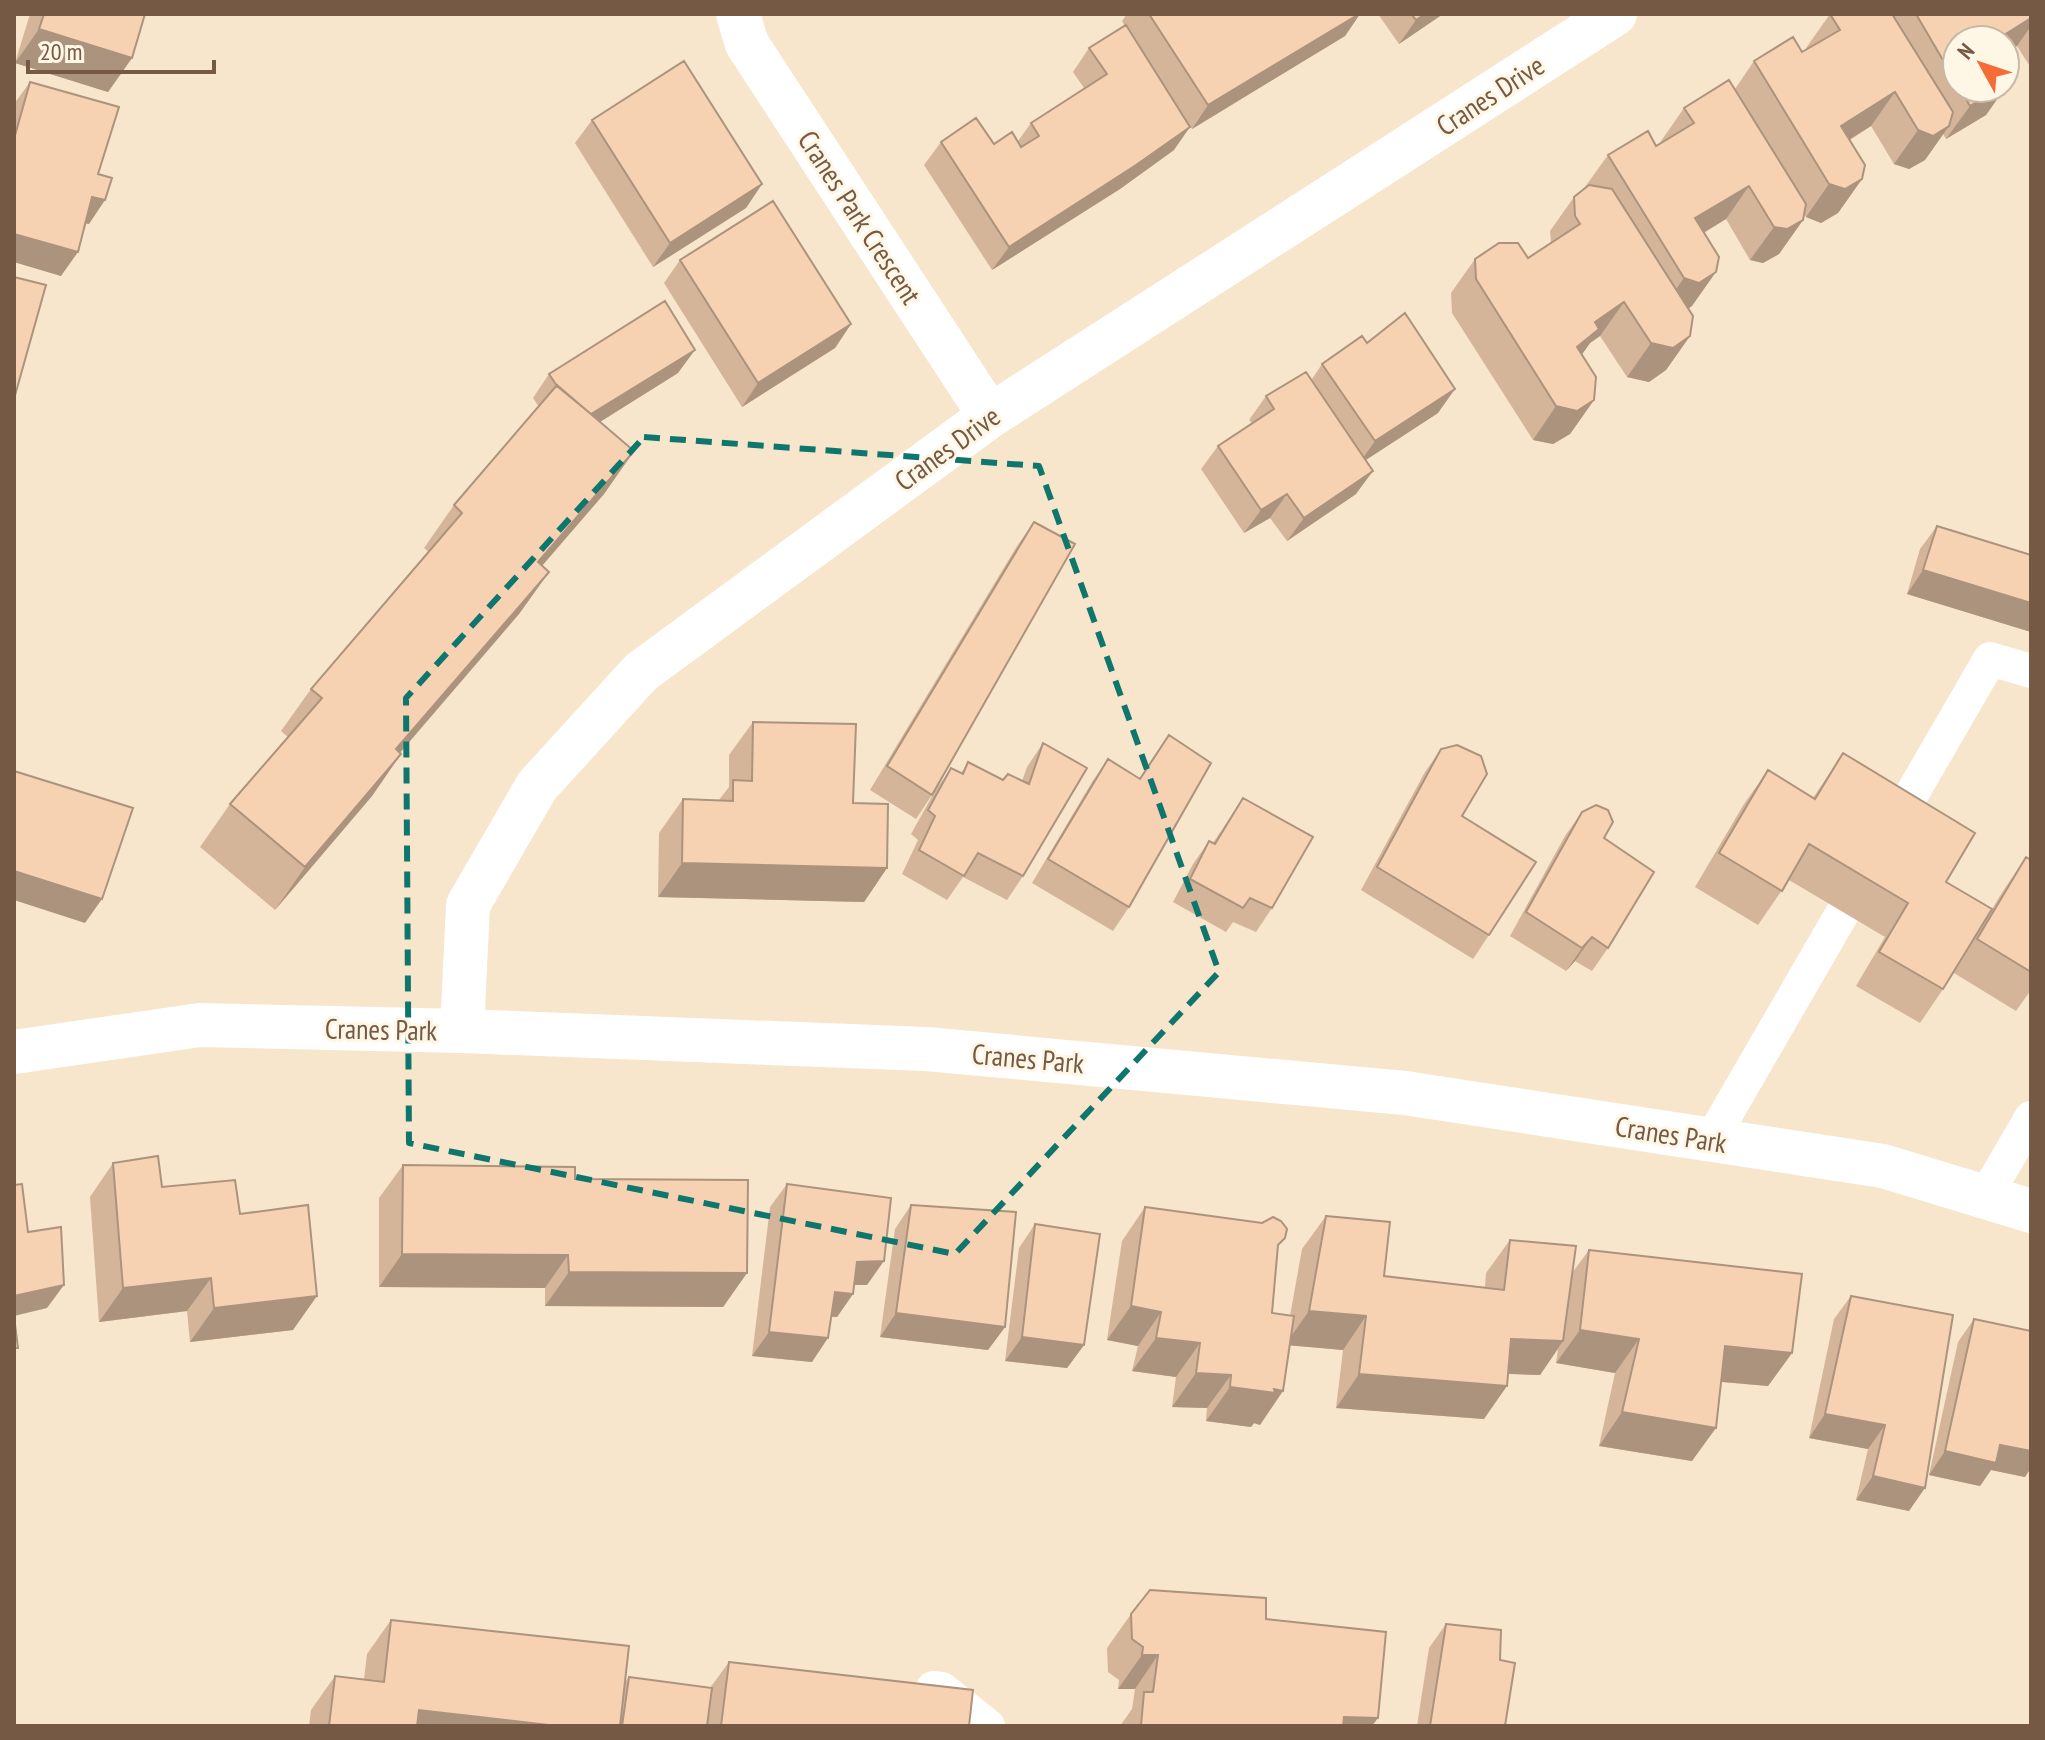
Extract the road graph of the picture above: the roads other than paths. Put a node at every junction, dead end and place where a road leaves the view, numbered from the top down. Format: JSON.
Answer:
{"nodes":[{"id":1,"x":738,"y":14,"type":"edge"},
{"id":2,"x":1615,"y":14,"type":"edge"},
{"id":3,"x":990,"y":416,"type":"junction"},
{"id":4,"x":2031,"y":671,"type":"edge"},
{"id":5,"x":1891,"y":830,"type":"edge"},
{"id":6,"x":1843,"y":912,"type":"dead end"},
{"id":7,"x":462,"y":1031,"type":"junction"},
{"id":8,"x":14,"y":1052,"type":"edge"},
{"id":9,"x":2031,"y":1118,"type":"edge"},
{"id":10,"x":1711,"y":1140,"type":"junction"},
{"id":11,"x":1985,"y":1197,"type":"junction"},
{"id":12,"x":2031,"y":1211,"type":"edge"},
{"id":13,"x":896,"y":1685,"type":"edge"},
{"id":14,"x":988,"y":1726,"type":"edge"}],
"edges":[{"from":1,"to":3,"type":"street","name":"Cranes Park Crescent"},
{"from":2,"to":3,"type":"street","name":"Cranes Drive"},
{"from":3,"to":7,"type":"street","name":"Cranes Drive"},
{"from":4,"to":5,"type":"lane"},
{"from":6,"to":10,"type":"lane"},
{"from":7,"to":8,"type":"street","name":"Cranes Park"},
{"from":7,"to":10,"type":"street","name":"Cranes Park"},
{"from":9,"to":11,"type":"lane"},
{"from":10,"to":11,"type":"street","name":"Cranes Park"},
{"from":11,"to":12,"type":"street","name":"Cranes Park"},
{"from":13,"to":14,"type":"lane"}]}
